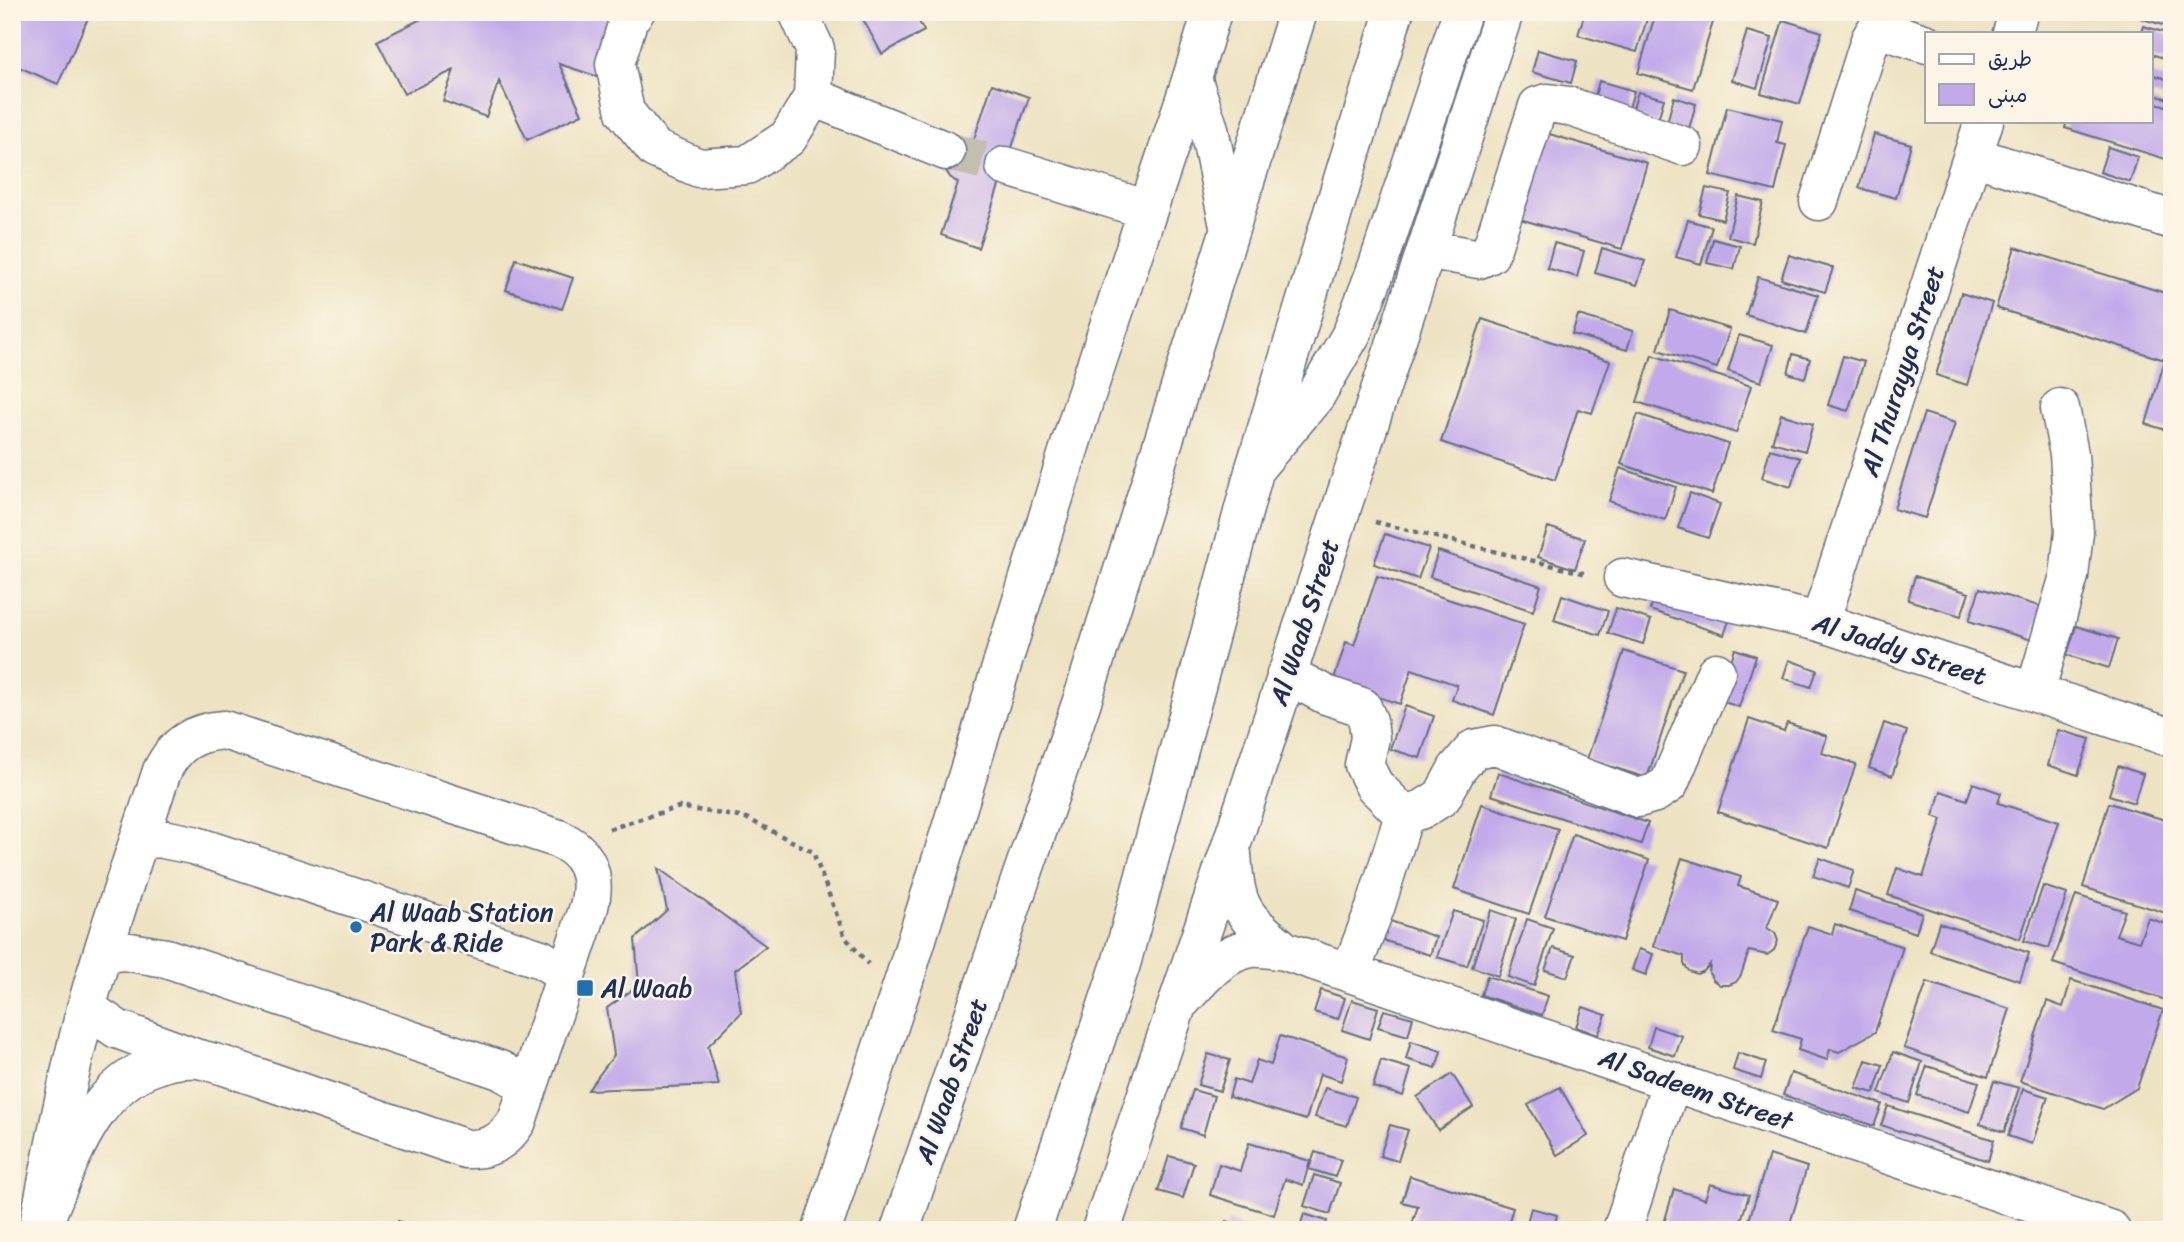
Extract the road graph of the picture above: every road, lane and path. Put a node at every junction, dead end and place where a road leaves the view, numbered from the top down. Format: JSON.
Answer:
{"nodes":[{"id":1,"x":635,"y":12,"type":"edge"},
{"id":2,"x":798,"y":12,"type":"edge"},
{"id":3,"x":1212,"y":12,"type":"edge"},
{"id":4,"x":1298,"y":12,"type":"edge"},
{"id":5,"x":1394,"y":12,"type":"edge"},
{"id":6,"x":1462,"y":12,"type":"edge"},
{"id":7,"x":1504,"y":12,"type":"edge"},
{"id":8,"x":2019,"y":12,"type":"edge"},
{"id":9,"x":2012,"y":32,"type":"edge"},
{"id":10,"x":1925,"y":43,"type":"edge"},
{"id":11,"x":1192,"y":78,"type":"junction"},
{"id":12,"x":813,"y":97,"type":"junction"},
{"id":13,"x":1979,"y":138,"type":"edge"},
{"id":14,"x":1683,"y":146,"type":"dead end"},
{"id":15,"x":946,"y":151,"type":"tunnel mouth"},
{"id":16,"x":1006,"y":166,"type":"tunnel mouth"},
{"id":17,"x":1819,"y":201,"type":"dead end"},
{"id":18,"x":1148,"y":210,"type":"junction"},
{"id":19,"x":2172,"y":220,"type":"edge"},
{"id":20,"x":1230,"y":233,"type":"junction"},
{"id":21,"x":1426,"y":249,"type":"junction"},
{"id":22,"x":2060,"y":408,"type":"dead end"},
{"id":23,"x":1255,"y":468,"type":"junction"},
{"id":24,"x":1340,"y":513,"type":"junction"},
{"id":25,"x":1623,"y":578,"type":"joint"},
{"id":26,"x":1820,"y":622,"type":"junction"},
{"id":27,"x":1716,"y":672,"type":"dead end"},
{"id":28,"x":1286,"y":674,"type":"junction"},
{"id":29,"x":2035,"y":692,"type":"junction"},
{"id":30,"x":2172,"y":738,"type":"edge"},
{"id":31,"x":1404,"y":815,"type":"junction"},
{"id":32,"x":139,"y":840,"type":"junction"},
{"id":33,"x":568,"y":842,"type":"junction"},
{"id":34,"x":1232,"y":843,"type":"junction"},
{"id":35,"x":1285,"y":951,"type":"junction"},
{"id":36,"x":103,"y":953,"type":"junction"},
{"id":37,"x":868,"y":964,"type":"dead end"},
{"id":38,"x":1121,"y":964,"type":"junction"},
{"id":39,"x":1350,"y":973,"type":"junction"},
{"id":40,"x":566,"y":974,"type":"junction"},
{"id":41,"x":1176,"y":1006,"type":"junction"},
{"id":42,"x":86,"y":1008,"type":"junction"},
{"id":43,"x":198,"y":1059,"type":"junction"},
{"id":44,"x":1672,"y":1081,"type":"junction"},
{"id":45,"x":527,"y":1092,"type":"junction"},
{"id":46,"x":2108,"y":1229,"type":"edge"},
{"id":47,"x":39,"y":1230,"type":"edge"},
{"id":48,"x":821,"y":1230,"type":"edge"},
{"id":49,"x":900,"y":1230,"type":"edge"},
{"id":50,"x":1032,"y":1230,"type":"edge"},
{"id":51,"x":1057,"y":1230,"type":"edge"},
{"id":52,"x":1101,"y":1230,"type":"edge"},
{"id":53,"x":1622,"y":1230,"type":"edge"}],
"edges":[{"from":1,"to":12,"type":"main road"},
{"from":2,"to":12,"type":"main road"},
{"from":3,"to":11,"type":"main road"},
{"from":4,"to":20,"type":"main road","name":"Al Waab Street"},
{"from":5,"to":23,"type":"main road"},
{"from":6,"to":23,"type":"main road"},
{"from":7,"to":21,"type":"main road","name":"Al Waab Street"},
{"from":8,"to":9,"type":"main road"},
{"from":10,"to":17,"type":"main road"},
{"from":11,"to":18,"type":"main road"},
{"from":11,"to":20,"type":"main road"},
{"from":12,"to":15,"type":"main road"},
{"from":13,"to":19,"type":"main road"},
{"from":13,"to":26,"type":"main road","name":"Al Thurayya Street"},
{"from":14,"to":21,"type":"main road"},
{"from":16,"to":18,"type":"main road"},
{"from":18,"to":48,"type":"main road"},
{"from":20,"to":49,"type":"main road","name":"Al Waab Street"},
{"from":21,"to":24,"type":"main road","name":"Al Waab Street"},
{"from":22,"to":29,"type":"main road"},
{"from":23,"to":38,"type":"main road"},
{"from":24,"to":25,"type":"path"},
{"from":24,"to":28,"type":"main road","name":"Al Waab Street"},
{"from":25,"to":26,"type":"main road","name":"Al Jaddy Street"},
{"from":26,"to":29,"type":"main road","name":"Al Jaddy Street"},
{"from":27,"to":31,"type":"main road"},
{"from":28,"to":31,"type":"main road"},
{"from":28,"to":34,"type":"main road","name":"Al Waab Street"},
{"from":29,"to":30,"type":"main road","name":"Al Jaddy Street"},
{"from":31,"to":39,"type":"main road"},
{"from":32,"to":33,"type":"main road"},
{"from":32,"to":36,"type":"main road"},
{"from":32,"to":40,"type":"main road"},
{"from":33,"to":37,"type":"path"},
{"from":33,"to":40,"type":"main road"},
{"from":34,"to":35,"type":"main road","name":"Al Sadeem Street"},
{"from":34,"to":41,"type":"main road","name":"Al Waab Street"},
{"from":35,"to":39,"type":"main road","name":"Al Sadeem Street"},
{"from":35,"to":41,"type":"main road","name":"Al Sadeem Street"},
{"from":36,"to":42,"type":"main road"},
{"from":36,"to":45,"type":"main road"},
{"from":38,"to":50,"type":"main road"},
{"from":38,"to":51,"type":"main road"},
{"from":39,"to":44,"type":"main road","name":"Al Sadeem Street"},
{"from":40,"to":45,"type":"main road"},
{"from":41,"to":52,"type":"main road","name":"Al Waab Street"},
{"from":42,"to":43,"type":"main road"},
{"from":42,"to":47,"type":"main road"},
{"from":43,"to":45,"type":"main road"},
{"from":43,"to":47,"type":"main road"},
{"from":44,"to":46,"type":"main road","name":"Al Sadeem Street"},
{"from":44,"to":53,"type":"main road"}]}
